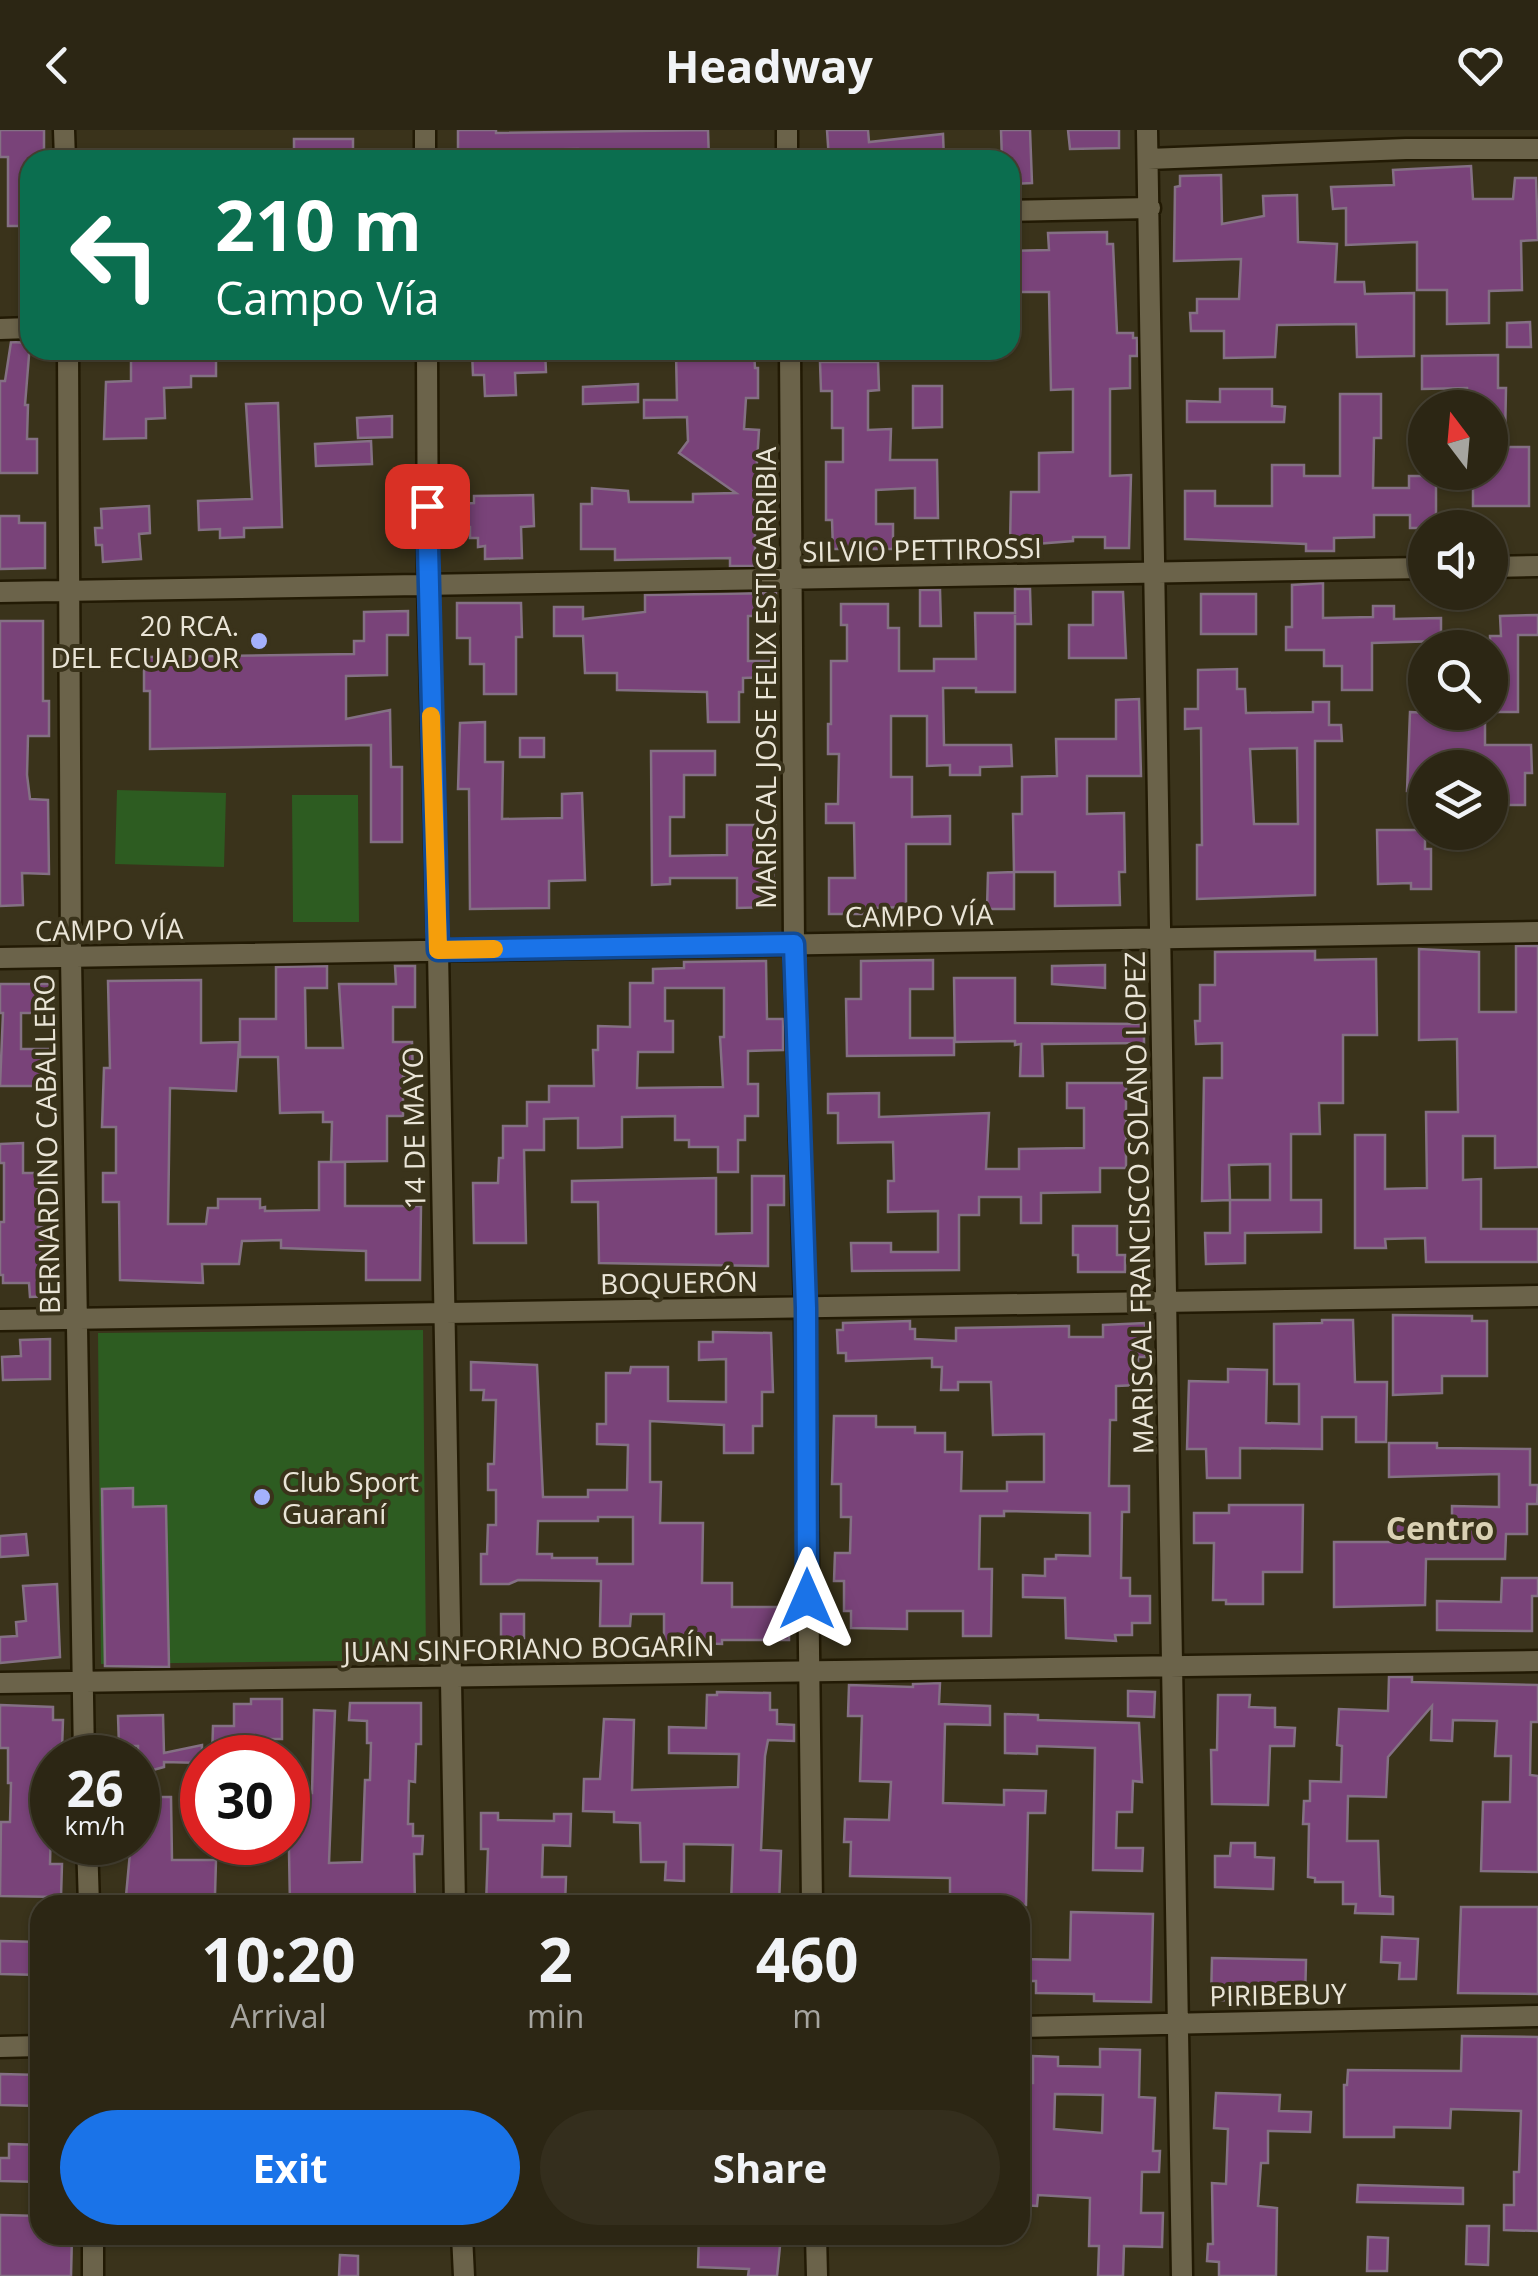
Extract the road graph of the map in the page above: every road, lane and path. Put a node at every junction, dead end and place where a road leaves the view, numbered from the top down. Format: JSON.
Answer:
{"nodes":[{"id":1,"x":1147,"y":130,"type":"edge"},
{"id":2,"x":1538,"y":149,"type":"edge"},
{"id":3,"x":1148,"y":159,"type":"junction"},
{"id":4,"x":1150,"y":208,"type":"junction"},
{"id":5,"x":1020,"y":210,"type":"edge"},
{"id":6,"x":68,"y":360,"type":"edge"},
{"id":7,"x":426,"y":360,"type":"edge"},
{"id":8,"x":790,"y":360,"type":"edge"},
{"id":9,"x":1538,"y":566,"type":"edge"},
{"id":10,"x":1508,"y":567,"type":"edge"},
{"id":11,"x":1408,"y":568,"type":"edge"},
{"id":12,"x":1156,"y":573,"type":"junction"},
{"id":13,"x":793,"y":579,"type":"junction"},
{"id":14,"x":428,"y":585,"type":"junction"},
{"id":15,"x":69,"y":591,"type":"junction"},
{"id":16,"x":0,"y":592,"type":"edge"},
{"id":17,"x":1538,"y":932,"type":"edge"},
{"id":18,"x":1162,"y":938,"type":"junction"},
{"id":19,"x":794,"y":944,"type":"junction"},
{"id":20,"x":438,"y":950,"type":"junction"},
{"id":21,"x":71,"y":957,"type":"junction"},
{"id":22,"x":0,"y":958,"type":"edge"},
{"id":23,"x":1538,"y":1296,"type":"edge"},
{"id":24,"x":1167,"y":1302,"type":"junction"},
{"id":25,"x":806,"y":1308,"type":"junction"},
{"id":26,"x":444,"y":1313,"type":"junction"},
{"id":27,"x":76,"y":1319,"type":"junction"},
{"id":28,"x":0,"y":1320,"type":"edge"},
{"id":29,"x":1538,"y":1661,"type":"edge"},
{"id":30,"x":1173,"y":1666,"type":"junction"},
{"id":31,"x":807,"y":1672,"type":"junction"},
{"id":32,"x":452,"y":1676,"type":"junction"},
{"id":33,"x":82,"y":1682,"type":"junction"},
{"id":34,"x":0,"y":1683,"type":"edge"},
{"id":35,"x":83,"y":1735,"type":"edge"},
{"id":36,"x":88,"y":1865,"type":"edge"},
{"id":37,"x":89,"y":1895,"type":"edge"},
{"id":38,"x":455,"y":1895,"type":"edge"},
{"id":39,"x":812,"y":1895,"type":"edge"},
{"id":40,"x":1538,"y":2016,"type":"edge"},
{"id":41,"x":1178,"y":2024,"type":"junction"},
{"id":42,"x":1030,"y":2027,"type":"edge"},
{"id":43,"x":30,"y":2046,"type":"edge"},
{"id":44,"x":0,"y":2047,"type":"edge"},
{"id":45,"x":93,"y":2245,"type":"edge"},
{"id":46,"x":462,"y":2245,"type":"edge"},
{"id":47,"x":816,"y":2245,"type":"edge"},
{"id":48,"x":93,"y":2276,"type":"edge"},
{"id":49,"x":464,"y":2276,"type":"edge"},
{"id":50,"x":817,"y":2276,"type":"edge"},
{"id":51,"x":1182,"y":2276,"type":"edge"}],
"edges":[{"from":1,"to":3,"type":"street","name":"MARISCAL FRANCISCO SOLANO LOPEZ"},
{"from":2,"to":3,"type":"street"},
{"from":3,"to":4,"type":"street","name":"MARISCAL FRANCISCO SOLANO LOPEZ"},
{"from":4,"to":5,"type":"street"},
{"from":4,"to":12,"type":"street","name":"MARISCAL FRANCISCO SOLANO LOPEZ"},
{"from":6,"to":15,"type":"street","name":"BERNARDINO CABALLERO"},
{"from":7,"to":14,"type":"street","name":"14 DE MAYO"},
{"from":8,"to":13,"type":"street","name":"MARISCAL JOSE FELIX ESTIGARRIBIA"},
{"from":9,"to":10,"type":"street"},
{"from":11,"to":12,"type":"street","name":"SILVIO PETTIROSSI"},
{"from":12,"to":13,"type":"street","name":"SILVIO PETTIROSSI"},
{"from":12,"to":18,"type":"street","name":"MARISCAL FRANCISCO SOLANO LOPEZ"},
{"from":13,"to":14,"type":"street","name":"SILVIO PETTIROSSI"},
{"from":13,"to":19,"type":"street","name":"MARISCAL JOSE FELIX ESTIGARRIBIA"},
{"from":14,"to":15,"type":"street","name":"SILVIO PETTIROSSI"},
{"from":14,"to":20,"type":"street","name":"14 DE MAYO"},
{"from":15,"to":16,"type":"street","name":"SILVIO PETTIROSSI"},
{"from":15,"to":21,"type":"street","name":"BERNARDINO CABALLERO"},
{"from":17,"to":18,"type":"street","name":"CAMPO VÍA"},
{"from":18,"to":19,"type":"street","name":"CAMPO VÍA"},
{"from":18,"to":24,"type":"street","name":"MARISCAL FRANCISCO SOLANO LOPEZ"},
{"from":19,"to":20,"type":"street","name":"CAMPO VÍA"},
{"from":19,"to":25,"type":"street","name":"MARISCAL JOSE FELIX ESTIGARRIBIA"},
{"from":20,"to":21,"type":"street","name":"CAMPO VÍA"},
{"from":20,"to":26,"type":"street","name":"14 DE MAYO"},
{"from":21,"to":22,"type":"street","name":"CAMPO VÍA"},
{"from":21,"to":27,"type":"street","name":"BERNARDINO CABALLERO"},
{"from":23,"to":24,"type":"street","name":"BOQUERÓN"},
{"from":24,"to":25,"type":"street","name":"BOQUERÓN"},
{"from":24,"to":30,"type":"street","name":"MARISCAL FRANCISCO SOLANO LOPEZ"},
{"from":25,"to":26,"type":"street","name":"BOQUERÓN"},
{"from":25,"to":31,"type":"street","name":"MARISCAL JOSE FELIX ESTIGARRIBIA"},
{"from":26,"to":27,"type":"street","name":"BOQUERÓN"},
{"from":26,"to":32,"type":"street","name":"14 DE MAYO"},
{"from":27,"to":28,"type":"street","name":"BOQUERÓN"},
{"from":27,"to":33,"type":"street","name":"BERNARDINO CABALLERO"},
{"from":29,"to":30,"type":"street","name":"JUAN SINFORIANO BOGARÍN"},
{"from":30,"to":31,"type":"street","name":"JUAN SINFORIANO BOGARÍN"},
{"from":30,"to":41,"type":"street","name":"MARISCAL FRANCISCO SOLANO LOPEZ"},
{"from":31,"to":32,"type":"street","name":"JUAN SINFORIANO BOGARÍN"},
{"from":31,"to":39,"type":"street","name":"MARISCAL JOSE FELIX ESTIGARRIBIA"},
{"from":32,"to":33,"type":"street","name":"JUAN SINFORIANO BOGARÍN"},
{"from":32,"to":38,"type":"street","name":"14 DE MAYO"},
{"from":33,"to":34,"type":"street","name":"JUAN SINFORIANO BOGARÍN"},
{"from":33,"to":35,"type":"street","name":"BERNARDINO CABALLERO"},
{"from":36,"to":37,"type":"street"},
{"from":40,"to":41,"type":"street","name":"PIRIBEBUY"},
{"from":41,"to":42,"type":"street","name":"PIRIBEBUY"},
{"from":41,"to":51,"type":"street","name":"MARISCAL FRANCISCO SOLANO LOPEZ"},
{"from":43,"to":44,"type":"street"},
{"from":45,"to":48,"type":"street"},
{"from":46,"to":49,"type":"street"},
{"from":47,"to":50,"type":"street"}]}
